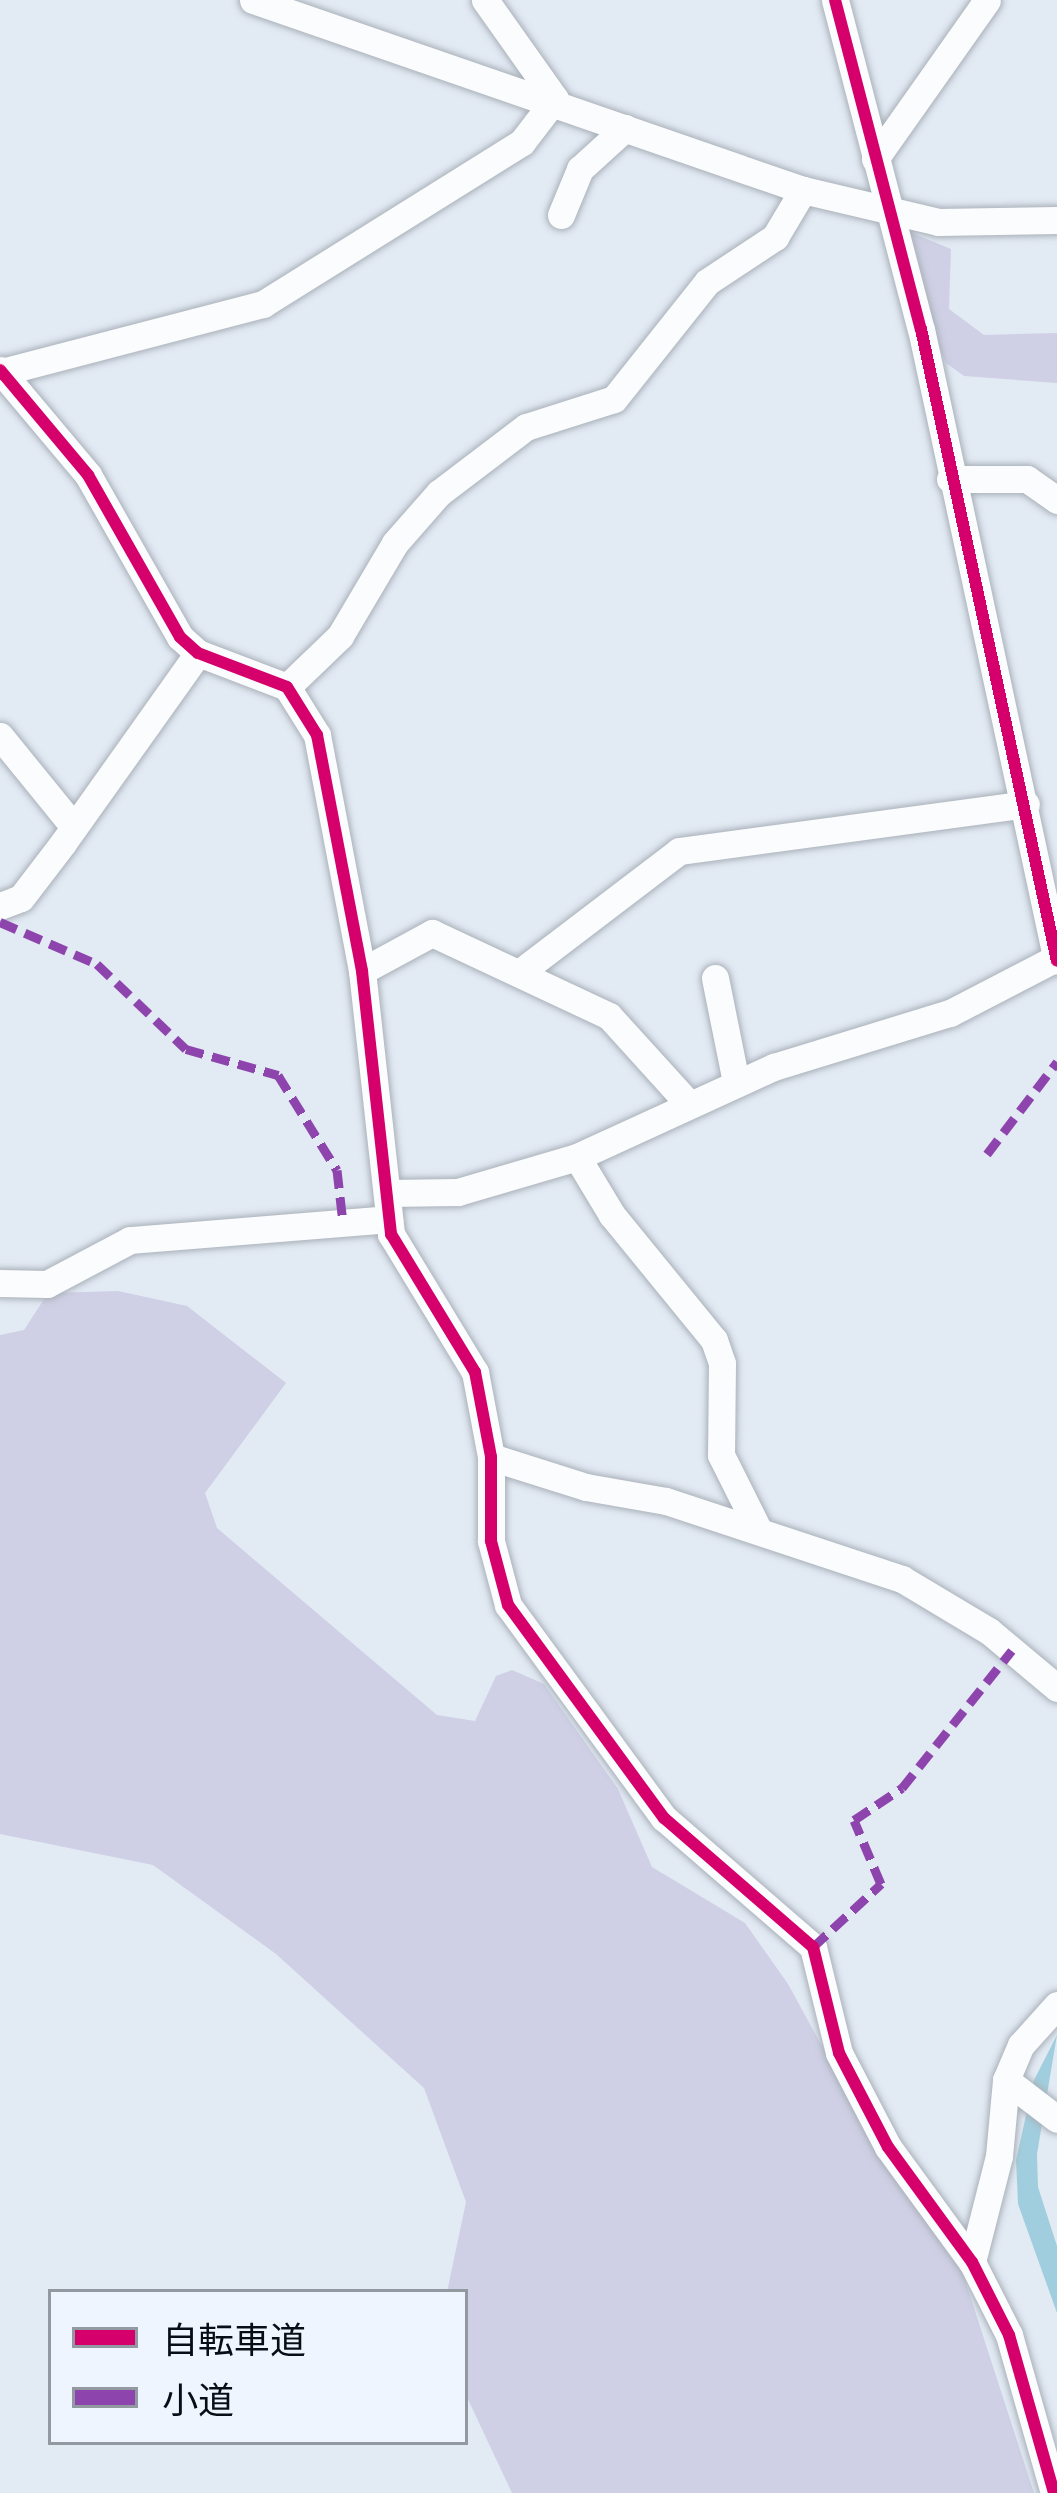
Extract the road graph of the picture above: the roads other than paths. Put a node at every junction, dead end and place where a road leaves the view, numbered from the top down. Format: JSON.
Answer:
{"nodes":[{"id":1,"x":253,"y":0,"type":"edge"},
{"id":2,"x":485,"y":0,"type":"edge"},
{"id":3,"x":835,"y":0,"type":"edge"},
{"id":4,"x":987,"y":0,"type":"edge"},
{"id":5,"x":555,"y":99,"type":"junction"},
{"id":6,"x":625,"y":128,"type":"junction"},
{"id":7,"x":875,"y":159,"type":"junction"},
{"id":8,"x":803,"y":190,"type":"junction"},
{"id":9,"x":889,"y":212,"type":"junction"},
{"id":10,"x":561,"y":215,"type":"dead end"},
{"id":11,"x":1057,"y":220,"type":"edge"},
{"id":12,"x":1,"y":371,"type":"edge"},
{"id":13,"x":950,"y":479,"type":"junction"},
{"id":14,"x":1057,"y":500,"type":"edge"},
{"id":15,"x":198,"y":653,"type":"junction"},
{"id":16,"x":287,"y":687,"type":"junction"},
{"id":17,"x":0,"y":736,"type":"edge"},
{"id":18,"x":1037,"y":812,"type":"edge"},
{"id":19,"x":74,"y":827,"type":"junction"},
{"id":20,"x":0,"y":906,"type":"edge"},
{"id":21,"x":1056,"y":959,"type":"edge"},
{"id":22,"x":362,"y":970,"type":"junction"},
{"id":23,"x":520,"y":973,"type":"junction"},
{"id":24,"x":716,"y":978,"type":"dead end"},
{"id":25,"x":736,"y":1082,"type":"junction"},
{"id":26,"x":687,"y":1102,"type":"junction"},
{"id":27,"x":577,"y":1156,"type":"junction"},
{"id":28,"x":388,"y":1206,"type":"junction"},
{"id":29,"x":0,"y":1283,"type":"edge"},
{"id":30,"x":491,"y":1457,"type":"junction"},
{"id":31,"x":759,"y":1531,"type":"junction"},
{"id":32,"x":1057,"y":1688,"type":"edge"},
{"id":33,"x":1057,"y":2006,"type":"edge"},
{"id":34,"x":1006,"y":2080,"type":"junction"},
{"id":35,"x":1057,"y":2119,"type":"edge"},
{"id":36,"x":972,"y":2262,"type":"junction"},
{"id":37,"x":1056,"y":2483,"type":"edge"},
{"id":38,"x":1054,"y":2493,"type":"edge"}],
"edges":[{"from":1,"to":5,"type":"street"},
{"from":2,"to":5,"type":"street"},
{"from":3,"to":7,"type":"street"},
{"from":4,"to":7,"type":"street"},
{"from":5,"to":6,"type":"street"},
{"from":5,"to":12,"type":"street"},
{"from":6,"to":8,"type":"street"},
{"from":6,"to":10,"type":"street"},
{"from":7,"to":9,"type":"street"},
{"from":8,"to":9,"type":"street"},
{"from":8,"to":16,"type":"street"},
{"from":9,"to":11,"type":"street"},
{"from":9,"to":13,"type":"street"},
{"from":12,"to":15,"type":"street"},
{"from":13,"to":14,"type":"street"},
{"from":13,"to":18,"type":"street"},
{"from":15,"to":16,"type":"street"},
{"from":15,"to":19,"type":"street"},
{"from":16,"to":22,"type":"street"},
{"from":17,"to":19,"type":"street"},
{"from":18,"to":21,"type":"street"},
{"from":18,"to":23,"type":"street"},
{"from":19,"to":20,"type":"street"},
{"from":21,"to":25,"type":"street"},
{"from":22,"to":23,"type":"street"},
{"from":22,"to":28,"type":"street"},
{"from":23,"to":26,"type":"street"},
{"from":24,"to":25,"type":"street"},
{"from":25,"to":26,"type":"street"},
{"from":26,"to":27,"type":"street"},
{"from":27,"to":28,"type":"street"},
{"from":27,"to":31,"type":"street"},
{"from":28,"to":29,"type":"street"},
{"from":28,"to":30,"type":"street"},
{"from":30,"to":31,"type":"street"},
{"from":30,"to":36,"type":"street"},
{"from":31,"to":32,"type":"street"},
{"from":33,"to":34,"type":"street"},
{"from":34,"to":35,"type":"street"},
{"from":34,"to":36,"type":"street"},
{"from":36,"to":37,"type":"street"},
{"from":37,"to":38,"type":"street"}]}
